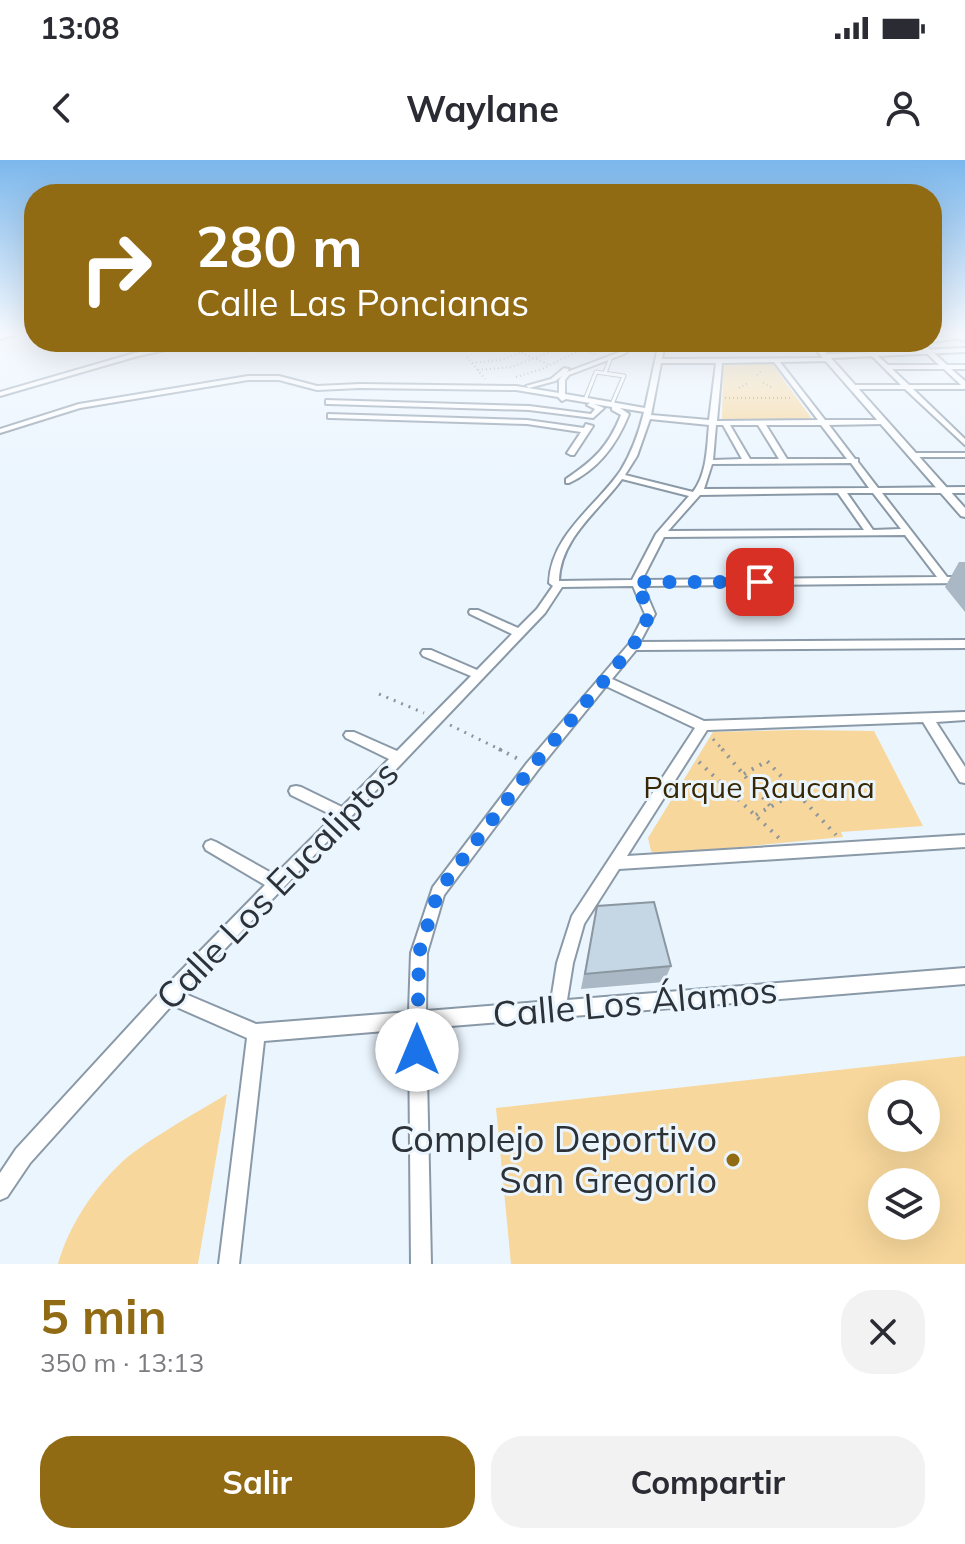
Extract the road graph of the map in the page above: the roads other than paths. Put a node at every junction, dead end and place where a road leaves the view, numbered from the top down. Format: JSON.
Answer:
{"nodes":[{"id":1,"x":36,"y":384,"type":"edge"},
{"id":2,"x":207,"y":384,"type":"edge"},
{"id":3,"x":300,"y":384,"type":"edge"},
{"id":4,"x":537,"y":384,"type":"edge"},
{"id":5,"x":562,"y":384,"type":"edge"},
{"id":6,"x":591,"y":384,"type":"edge"},
{"id":7,"x":621,"y":384,"type":"edge"},
{"id":8,"x":654,"y":384,"type":"edge"},
{"id":9,"x":719,"y":384,"type":"edge"},
{"id":10,"x":794,"y":384,"type":"edge"},
{"id":11,"x":849,"y":384,"type":"edge"},
{"id":12,"x":905,"y":384,"type":"edge"},
{"id":13,"x":965,"y":386,"type":"edge"},
{"id":14,"x":852,"y":387,"type":"junction"},
{"id":15,"x":516,"y":388,"type":"junction"},
{"id":16,"x":910,"y":388,"type":"junction"},
{"id":17,"x":561,"y":393,"type":"junction"},
{"id":18,"x":0,"y":394,"type":"edge"},
{"id":19,"x":585,"y":400,"type":"junction"},
{"id":20,"x":329,"y":402,"type":"dead end"},
{"id":21,"x":597,"y":402,"type":"junction"},
{"id":22,"x":612,"y":404,"type":"junction"},
{"id":23,"x":649,"y":414,"type":"junction"},
{"id":24,"x":331,"y":416,"type":"dead end"},
{"id":25,"x":593,"y":416,"type":"junction"},
{"id":26,"x":824,"y":422,"type":"junction"},
{"id":27,"x":883,"y":422,"type":"junction"},
{"id":28,"x":713,"y":423,"type":"junction"},
{"id":29,"x":725,"y":423,"type":"junction"},
{"id":30,"x":761,"y":423,"type":"junction"},
{"id":31,"x":952,"y":430,"type":"junction"},
{"id":32,"x":965,"y":430,"type":"edge"},
{"id":33,"x":0,"y":431,"type":"edge"},
{"id":34,"x":586,"y":431,"type":"junction"},
{"id":35,"x":965,"y":443,"type":"edge"},
{"id":36,"x":571,"y":453,"type":"dead end"},
{"id":37,"x":912,"y":455,"type":"junction"},
{"id":38,"x":965,"y":455,"type":"edge"},
{"id":39,"x":747,"y":461,"type":"junction"},
{"id":40,"x":784,"y":461,"type":"junction"},
{"id":41,"x":855,"y":461,"type":"junction"},
{"id":42,"x":709,"y":462,"type":"junction"},
{"id":43,"x":621,"y":476,"type":"junction"},
{"id":44,"x":569,"y":481,"type":"dead end"},
{"id":45,"x":944,"y":490,"type":"junction"},
{"id":46,"x":965,"y":490,"type":"edge"},
{"id":47,"x":841,"y":491,"type":"junction"},
{"id":48,"x":876,"y":491,"type":"junction"},
{"id":49,"x":697,"y":494,"type":"junction"},
{"id":50,"x":965,"y":514,"type":"edge"},
{"id":51,"x":870,"y":532,"type":"junction"},
{"id":52,"x":908,"y":532,"type":"junction"},
{"id":53,"x":661,"y":534,"type":"junction"},
{"id":54,"x":965,"y":580,"type":"edge"},
{"id":55,"x":945,"y":581,"type":"junction"},
{"id":56,"x":636,"y":582,"type":"junction"},
{"id":57,"x":559,"y":584,"type":"junction"},
{"id":58,"x":474,"y":612,"type":"dead end"},
{"id":59,"x":519,"y":633,"type":"junction"},
{"id":60,"x":965,"y":644,"type":"edge"},
{"id":61,"x":633,"y":646,"type":"junction"},
{"id":62,"x":427,"y":653,"type":"dead end"},
{"id":63,"x":479,"y":675,"type":"junction"},
{"id":64,"x":604,"y":680,"type":"junction"},
{"id":65,"x":965,"y":716,"type":"edge"},
{"id":66,"x":927,"y":718,"type":"junction"},
{"id":67,"x":703,"y":726,"type":"junction"},
{"id":68,"x":350,"y":735,"type":"dead end"},
{"id":69,"x":399,"y":758,"type":"junction"},
{"id":70,"x":965,"y":778,"type":"edge"},
{"id":71,"x":296,"y":791,"type":"dead end"},
{"id":72,"x":343,"y":814,"type":"junction"},
{"id":73,"x":965,"y":841,"type":"edge"},
{"id":74,"x":211,"y":846,"type":"dead end"},
{"id":75,"x":616,"y":863,"type":"junction"},
{"id":76,"x":275,"y":883,"type":"junction"},
{"id":77,"x":965,"y":976,"type":"edge"},
{"id":78,"x":169,"y":995,"type":"junction"},
{"id":79,"x":558,"y":1007,"type":"junction"},
{"id":80,"x":417,"y":1019,"type":"junction"},
{"id":81,"x":256,"y":1033,"type":"junction"},
{"id":82,"x":0,"y":1190,"type":"edge"},
{"id":83,"x":229,"y":1264,"type":"edge"},
{"id":84,"x":421,"y":1264,"type":"edge"}],
"edges":[{"from":1,"to":18,"type":"street"},
{"from":2,"to":33,"type":"street"},
{"from":3,"to":15,"type":"street"},
{"from":4,"to":15,"type":"street"},
{"from":5,"to":17,"type":"street"},
{"from":6,"to":19,"type":"lane"},
{"from":7,"to":22,"type":"lane"},
{"from":8,"to":23,"type":"street"},
{"from":9,"to":28,"type":"street"},
{"from":10,"to":26,"type":"street"},
{"from":11,"to":14,"type":"street"},
{"from":12,"to":16,"type":"street"},
{"from":13,"to":16,"type":"street"},
{"from":14,"to":16,"type":"street"},
{"from":14,"to":27,"type":"street"},
{"from":15,"to":17,"type":"street"},
{"from":16,"to":31,"type":"street"},
{"from":17,"to":19,"type":"street"},
{"from":17,"to":25,"type":"street"},
{"from":19,"to":21,"type":"street"},
{"from":20,"to":25,"type":"street"},
{"from":21,"to":22,"type":"street"},
{"from":21,"to":44,"type":"street"},
{"from":22,"to":23,"type":"street"},
{"from":23,"to":28,"type":"street"},
{"from":23,"to":43,"type":"street"},
{"from":24,"to":34,"type":"street"},
{"from":25,"to":34,"type":"street"},
{"from":26,"to":27,"type":"street"},
{"from":26,"to":30,"type":"street"},
{"from":26,"to":41,"type":"street"},
{"from":27,"to":37,"type":"street"},
{"from":28,"to":29,"type":"street"},
{"from":28,"to":42,"type":"street"},
{"from":29,"to":30,"type":"street"},
{"from":29,"to":39,"type":"street"},
{"from":30,"to":40,"type":"street"},
{"from":31,"to":32,"type":"street"},
{"from":31,"to":35,"type":"street"},
{"from":34,"to":36,"type":"street"},
{"from":37,"to":38,"type":"street"},
{"from":37,"to":45,"type":"street"},
{"from":39,"to":40,"type":"street"},
{"from":39,"to":42,"type":"street"},
{"from":40,"to":41,"type":"street"},
{"from":41,"to":48,"type":"street"},
{"from":42,"to":49,"type":"street"},
{"from":43,"to":49,"type":"street"},
{"from":43,"to":57,"type":"street"},
{"from":45,"to":46,"type":"street"},
{"from":45,"to":48,"type":"street"},
{"from":45,"to":50,"type":"street"},
{"from":47,"to":48,"type":"street"},
{"from":47,"to":49,"type":"street"},
{"from":47,"to":51,"type":"street"},
{"from":48,"to":52,"type":"street"},
{"from":49,"to":53,"type":"street"},
{"from":51,"to":52,"type":"street"},
{"from":51,"to":53,"type":"street"},
{"from":52,"to":55,"type":"street"},
{"from":53,"to":56,"type":"street"},
{"from":54,"to":55,"type":"street"},
{"from":55,"to":56,"type":"street"},
{"from":56,"to":57,"type":"street"},
{"from":56,"to":61,"type":"street"},
{"from":57,"to":59,"type":"street","name":"Calle Los Eucaliptos"},
{"from":58,"to":59,"type":"street"},
{"from":59,"to":63,"type":"street","name":"Calle Los Eucaliptos"},
{"from":60,"to":61,"type":"street"},
{"from":61,"to":64,"type":"street"},
{"from":62,"to":63,"type":"street"},
{"from":63,"to":69,"type":"street","name":"Calle Los Eucaliptos"},
{"from":64,"to":67,"type":"street"},
{"from":64,"to":80,"type":"street"},
{"from":65,"to":66,"type":"street"},
{"from":66,"to":67,"type":"street"},
{"from":66,"to":70,"type":"street"},
{"from":67,"to":75,"type":"street"},
{"from":68,"to":69,"type":"street"},
{"from":69,"to":72,"type":"street","name":"Calle Los Eucaliptos"},
{"from":71,"to":72,"type":"street"},
{"from":72,"to":76,"type":"street","name":"Calle Los Eucaliptos"},
{"from":73,"to":75,"type":"street"},
{"from":74,"to":76,"type":"street"},
{"from":75,"to":79,"type":"street"},
{"from":76,"to":78,"type":"street","name":"Calle Los Eucaliptos"},
{"from":77,"to":79,"type":"street","name":"Calle Los Álamos"},
{"from":78,"to":81,"type":"street","name":"Calle Los Álamos"},
{"from":78,"to":82,"type":"street","name":"Calle Los Eucaliptos"},
{"from":79,"to":80,"type":"street","name":"Calle Los Álamos"},
{"from":80,"to":81,"type":"street","name":"Calle Los Álamos"},
{"from":80,"to":84,"type":"street"},
{"from":81,"to":83,"type":"street"}]}
